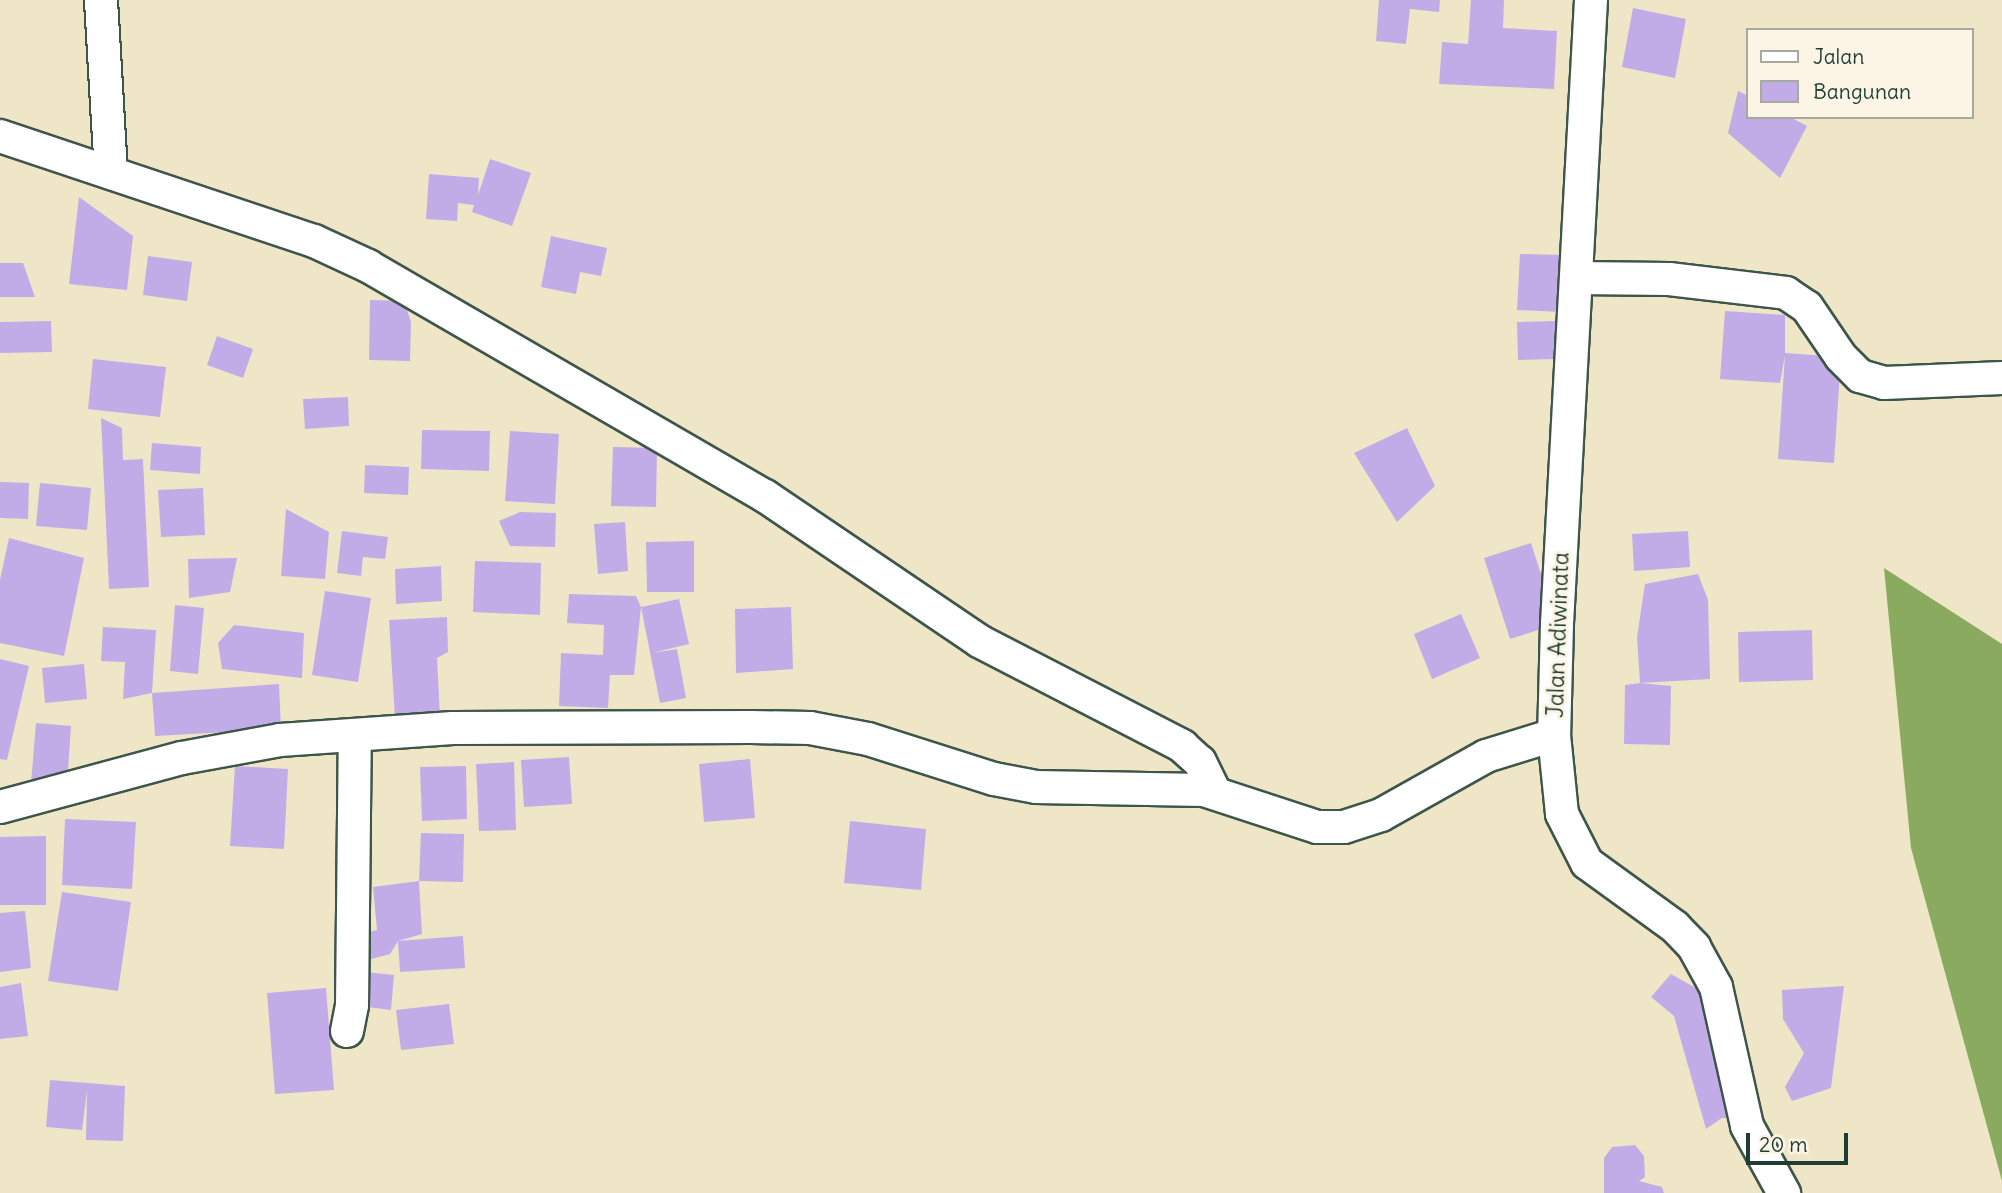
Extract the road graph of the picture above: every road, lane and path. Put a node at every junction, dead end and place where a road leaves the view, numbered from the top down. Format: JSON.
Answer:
{"nodes":[{"id":1,"x":102,"y":0,"type":"edge"},
{"id":2,"x":1591,"y":0,"type":"edge"},
{"id":3,"x":0,"y":136,"type":"edge"},
{"id":4,"x":111,"y":173,"type":"junction"},
{"id":5,"x":1576,"y":278,"type":"junction"},
{"id":6,"x":2002,"y":378,"type":"edge"},
{"id":7,"x":355,"y":735,"type":"junction"},
{"id":8,"x":1554,"y":735,"type":"junction"},
{"id":9,"x":1215,"y":793,"type":"junction"},
{"id":10,"x":0,"y":807,"type":"edge"},
{"id":11,"x":347,"y":1031,"type":"dead end"},
{"id":12,"x":1784,"y":1193,"type":"edge"}],
"edges":[{"from":1,"to":4,"type":"street"},
{"from":2,"to":5,"type":"street","name":"Jalan Adiwinata"},
{"from":3,"to":4,"type":"street"},
{"from":4,"to":9,"type":"street"},
{"from":5,"to":6,"type":"street"},
{"from":5,"to":8,"type":"street","name":"Jalan Adiwinata"},
{"from":7,"to":9,"type":"street"},
{"from":7,"to":10,"type":"street"},
{"from":7,"to":11,"type":"street"},
{"from":8,"to":9,"type":"street"},
{"from":8,"to":12,"type":"street","name":"Jalan Adiwinata"}]}
